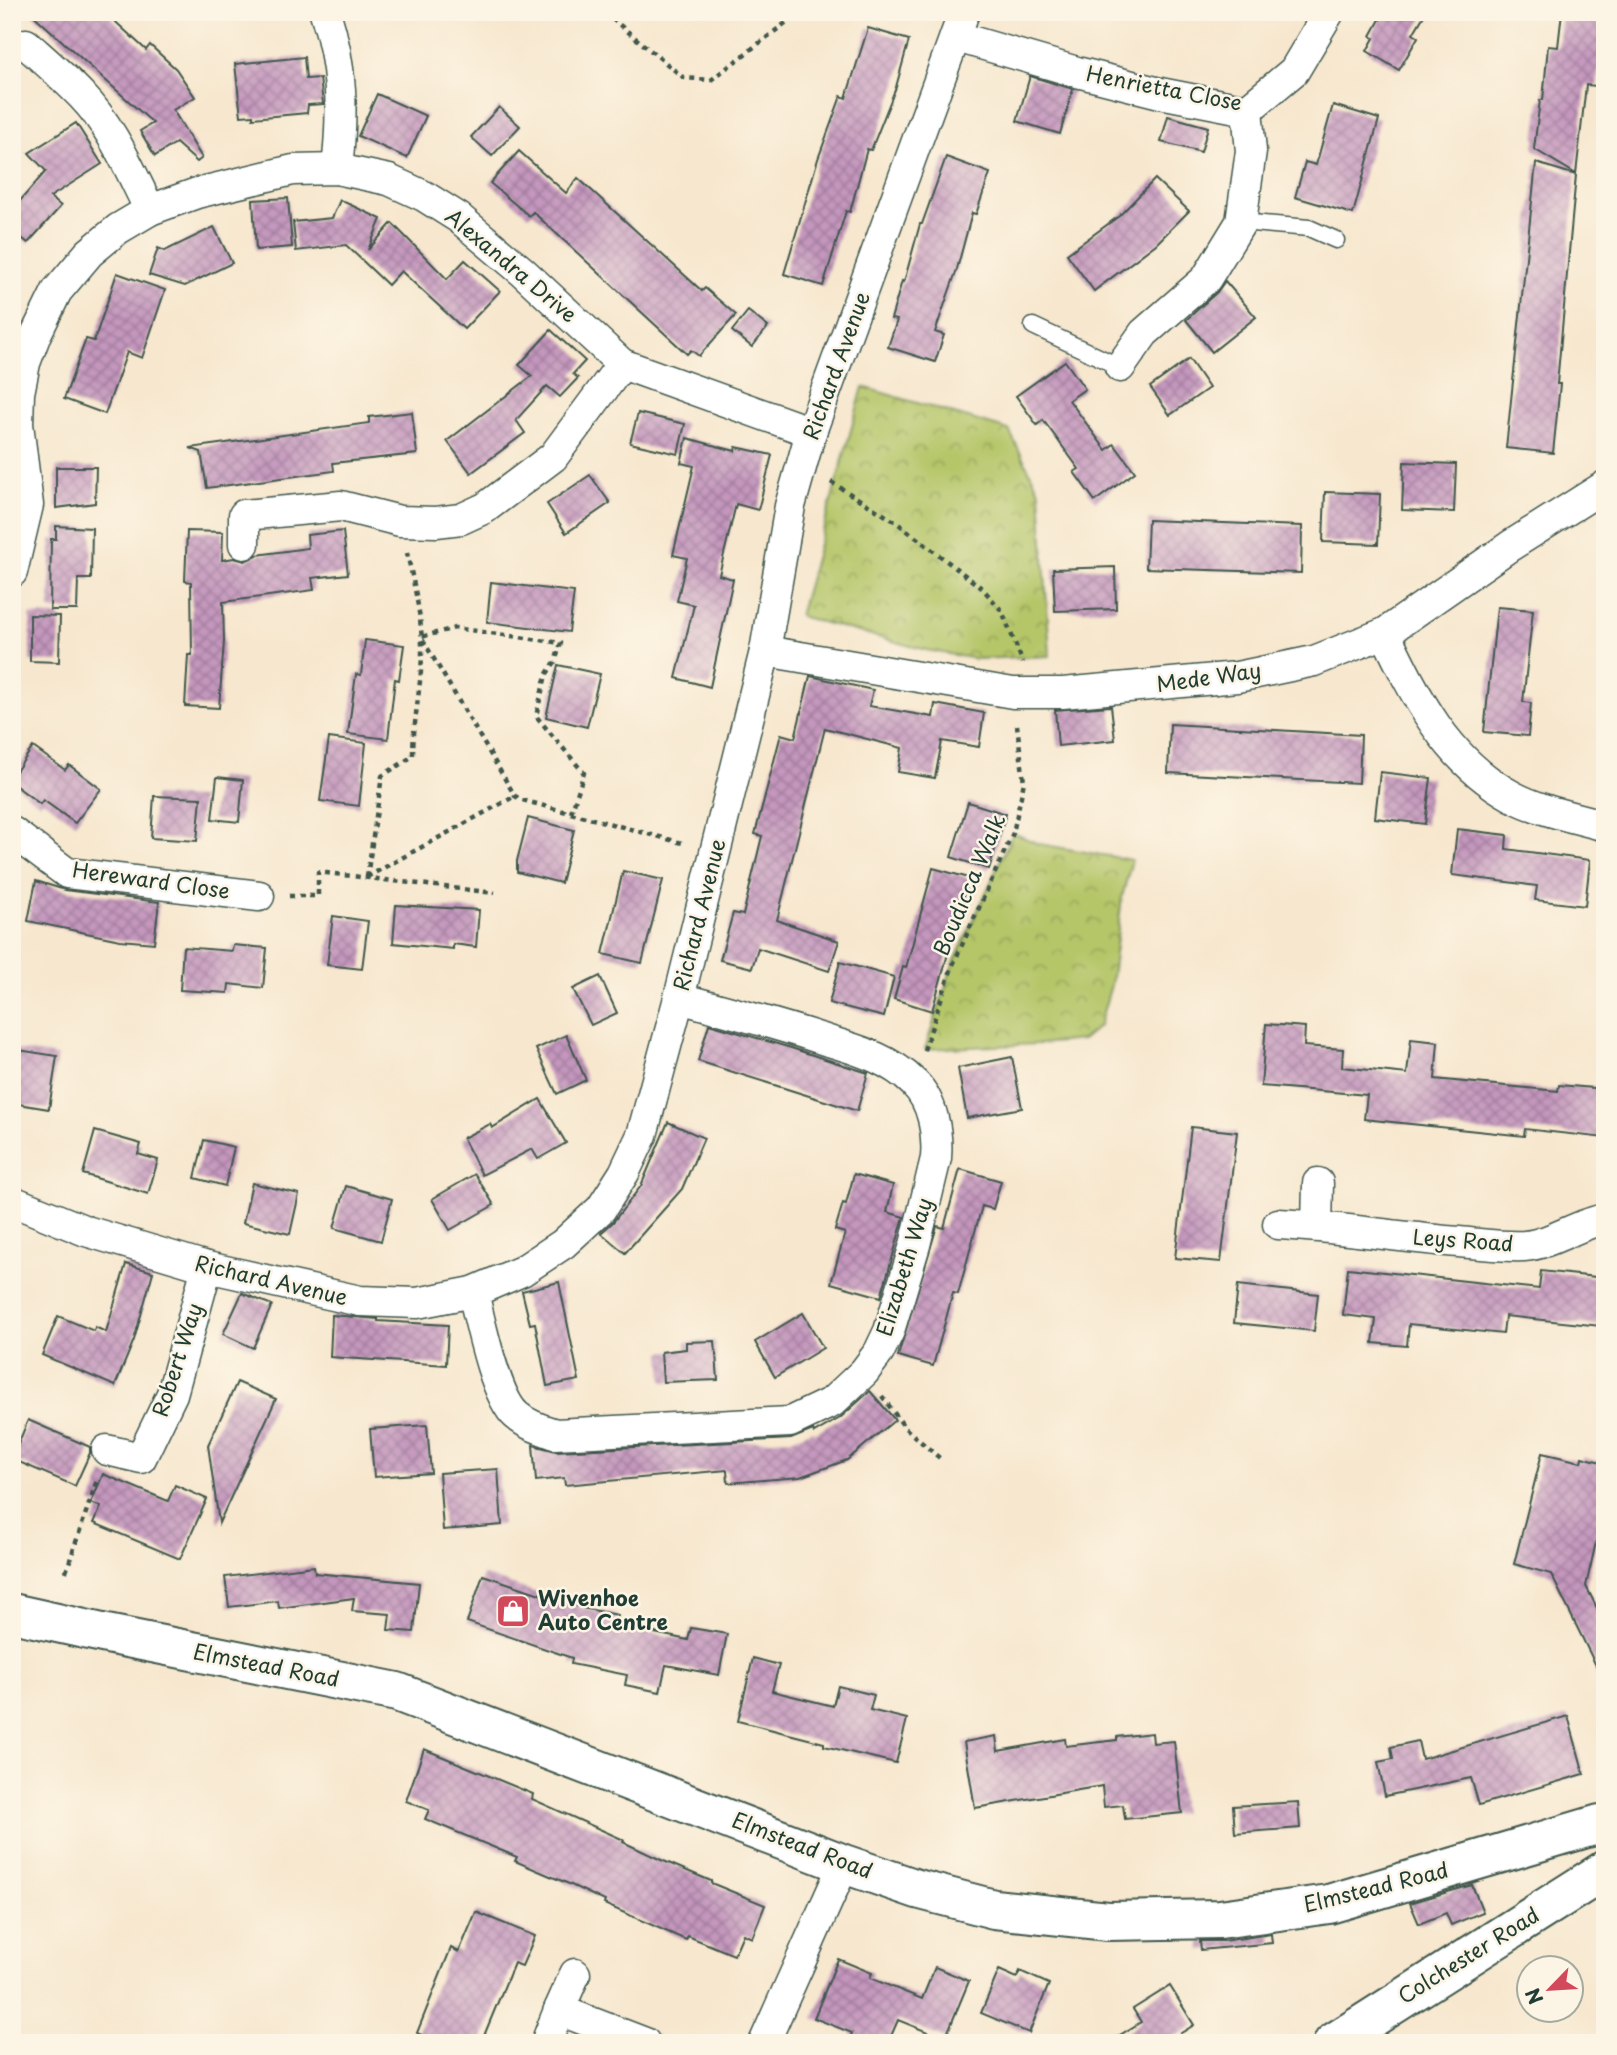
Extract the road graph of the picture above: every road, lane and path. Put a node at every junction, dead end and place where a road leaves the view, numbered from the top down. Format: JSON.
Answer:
{"nodes":[{"id":1,"x":325,"y":12,"type":"edge"},
{"id":2,"x":604,"y":12,"type":"edge"},
{"id":3,"x":800,"y":12,"type":"edge"},
{"id":4,"x":1329,"y":12,"type":"edge"},
{"id":5,"x":961,"y":24,"type":"edge"},
{"id":6,"x":26,"y":44,"type":"dead end"},
{"id":7,"x":1247,"y":110,"type":"junction"},
{"id":8,"x":337,"y":169,"type":"junction"},
{"id":9,"x":150,"y":210,"type":"junction"},
{"id":10,"x":1241,"y":222,"type":"junction"},
{"id":11,"x":1336,"y":240,"type":"dead end"},
{"id":12,"x":1033,"y":326,"type":"dead end"},
{"id":13,"x":622,"y":364,"type":"junction"},
{"id":14,"x":1120,"y":367,"type":"joint"},
{"id":15,"x":811,"y":432,"type":"junction"},
{"id":16,"x":800,"y":473,"type":"junction"},
{"id":17,"x":1605,"y":486,"type":"edge"},
{"id":18,"x":19,"y":521,"type":"edge"},
{"id":19,"x":400,"y":521,"type":"junction"},
{"id":20,"x":244,"y":544,"type":"dead end"},
{"id":21,"x":12,"y":572,"type":"edge"},
{"id":22,"x":1385,"y":633,"type":"junction"},
{"id":23,"x":421,"y":637,"type":"junction"},
{"id":24,"x":765,"y":651,"type":"junction"},
{"id":25,"x":1024,"y":693,"type":"junction"},
{"id":26,"x":515,"y":796,"type":"junction"},
{"id":27,"x":571,"y":813,"type":"junction"},
{"id":28,"x":1605,"y":826,"type":"edge"},
{"id":29,"x":12,"y":832,"type":"edge"},
{"id":30,"x":715,"y":851,"type":"junction"},
{"id":31,"x":367,"y":877,"type":"junction"},
{"id":32,"x":495,"y":893,"type":"dead end"},
{"id":33,"x":259,"y":896,"type":"joint"},
{"id":34,"x":679,"y":998,"type":"junction"},
{"id":35,"x":917,"y":1085,"type":"junction"},
{"id":36,"x":1318,"y":1183,"type":"dead end"},
{"id":37,"x":12,"y":1201,"type":"edge"},
{"id":38,"x":1605,"y":1219,"type":"edge"},
{"id":39,"x":1278,"y":1224,"type":"dead end"},
{"id":40,"x":1317,"y":1226,"type":"junction"},
{"id":41,"x":207,"y":1267,"type":"junction"},
{"id":42,"x":473,"y":1292,"type":"junction"},
{"id":43,"x":864,"y":1372,"type":"junction"},
{"id":44,"x":107,"y":1450,"type":"joint"},
{"id":45,"x":943,"y":1461,"type":"dead end"},
{"id":46,"x":66,"y":1573,"type":"dead end"},
{"id":47,"x":12,"y":1613,"type":"edge"},
{"id":48,"x":1605,"y":1827,"type":"edge"},
{"id":49,"x":844,"y":1864,"type":"junction"},
{"id":50,"x":1605,"y":1870,"type":"edge"},
{"id":51,"x":575,"y":1974,"type":"dead end"},
{"id":52,"x":559,"y":2011,"type":"junction"},
{"id":53,"x":546,"y":2043,"type":"edge"},
{"id":54,"x":645,"y":2043,"type":"edge"},
{"id":55,"x":764,"y":2043,"type":"edge"},
{"id":56,"x":1334,"y":2043,"type":"edge"}],
"edges":[{"from":1,"to":8,"type":"street"},
{"from":2,"to":3,"type":"path"},
{"from":4,"to":7,"type":"street","name":"Henrietta Close"},
{"from":5,"to":7,"type":"street","name":"Henrietta Close"},
{"from":5,"to":15,"type":"street","name":"Richard Avenue"},
{"from":6,"to":9,"type":"street"},
{"from":7,"to":10,"type":"street"},
{"from":8,"to":9,"type":"street","name":"Alexandra Drive"},
{"from":8,"to":13,"type":"street","name":"Alexandra Drive"},
{"from":9,"to":18,"type":"street","name":"Alexandra Drive"},
{"from":10,"to":11,"type":"lane"},
{"from":10,"to":14,"type":"street"},
{"from":12,"to":14,"type":"lane"},
{"from":13,"to":15,"type":"street","name":"Alexandra Drive"},
{"from":13,"to":19,"type":"street"},
{"from":15,"to":16,"type":"street","name":"Richard Avenue"},
{"from":16,"to":24,"type":"street","name":"Richard Avenue"},
{"from":16,"to":25,"type":"path","name":"Boudicca Walk"},
{"from":17,"to":22,"type":"street","name":"Mede Way"},
{"from":18,"to":21,"type":"street","name":"Alexandra Drive"},
{"from":19,"to":20,"type":"street"},
{"from":19,"to":23,"type":"path"},
{"from":22,"to":25,"type":"street","name":"Mede Way"},
{"from":22,"to":28,"type":"street"},
{"from":23,"to":26,"type":"path"},
{"from":23,"to":27,"type":"path"},
{"from":23,"to":31,"type":"path"},
{"from":24,"to":25,"type":"street","name":"Mede Way"},
{"from":24,"to":30,"type":"street","name":"Richard Avenue"},
{"from":25,"to":35,"type":"path","name":"Boudicca Walk"},
{"from":26,"to":27,"type":"path"},
{"from":26,"to":31,"type":"path"},
{"from":27,"to":30,"type":"path"},
{"from":29,"to":33,"type":"street","name":"Hereward Close"},
{"from":30,"to":34,"type":"street","name":"Richard Avenue"},
{"from":31,"to":32,"type":"path"},
{"from":31,"to":33,"type":"path"},
{"from":34,"to":35,"type":"street","name":"Elizabeth Way"},
{"from":34,"to":42,"type":"street","name":"Richard Avenue"},
{"from":35,"to":43,"type":"street","name":"Elizabeth Way"},
{"from":36,"to":40,"type":"street"},
{"from":37,"to":41,"type":"street","name":"Richard Avenue"},
{"from":38,"to":40,"type":"street","name":"Leys Road"},
{"from":39,"to":40,"type":"street","name":"Leys Road"},
{"from":41,"to":42,"type":"street","name":"Richard Avenue"},
{"from":41,"to":44,"type":"street","name":"Robert Way"},
{"from":42,"to":43,"type":"street","name":"Elizabeth Way"},
{"from":43,"to":45,"type":"path"},
{"from":44,"to":46,"type":"path"},
{"from":47,"to":49,"type":"street","name":"Elmstead Road"},
{"from":48,"to":49,"type":"street","name":"Elmstead Road"},
{"from":49,"to":55,"type":"street"},
{"from":50,"to":56,"type":"street","name":"Colchester Road"},
{"from":51,"to":52,"type":"street"},
{"from":52,"to":53,"type":"street"},
{"from":52,"to":54,"type":"street"}]}
